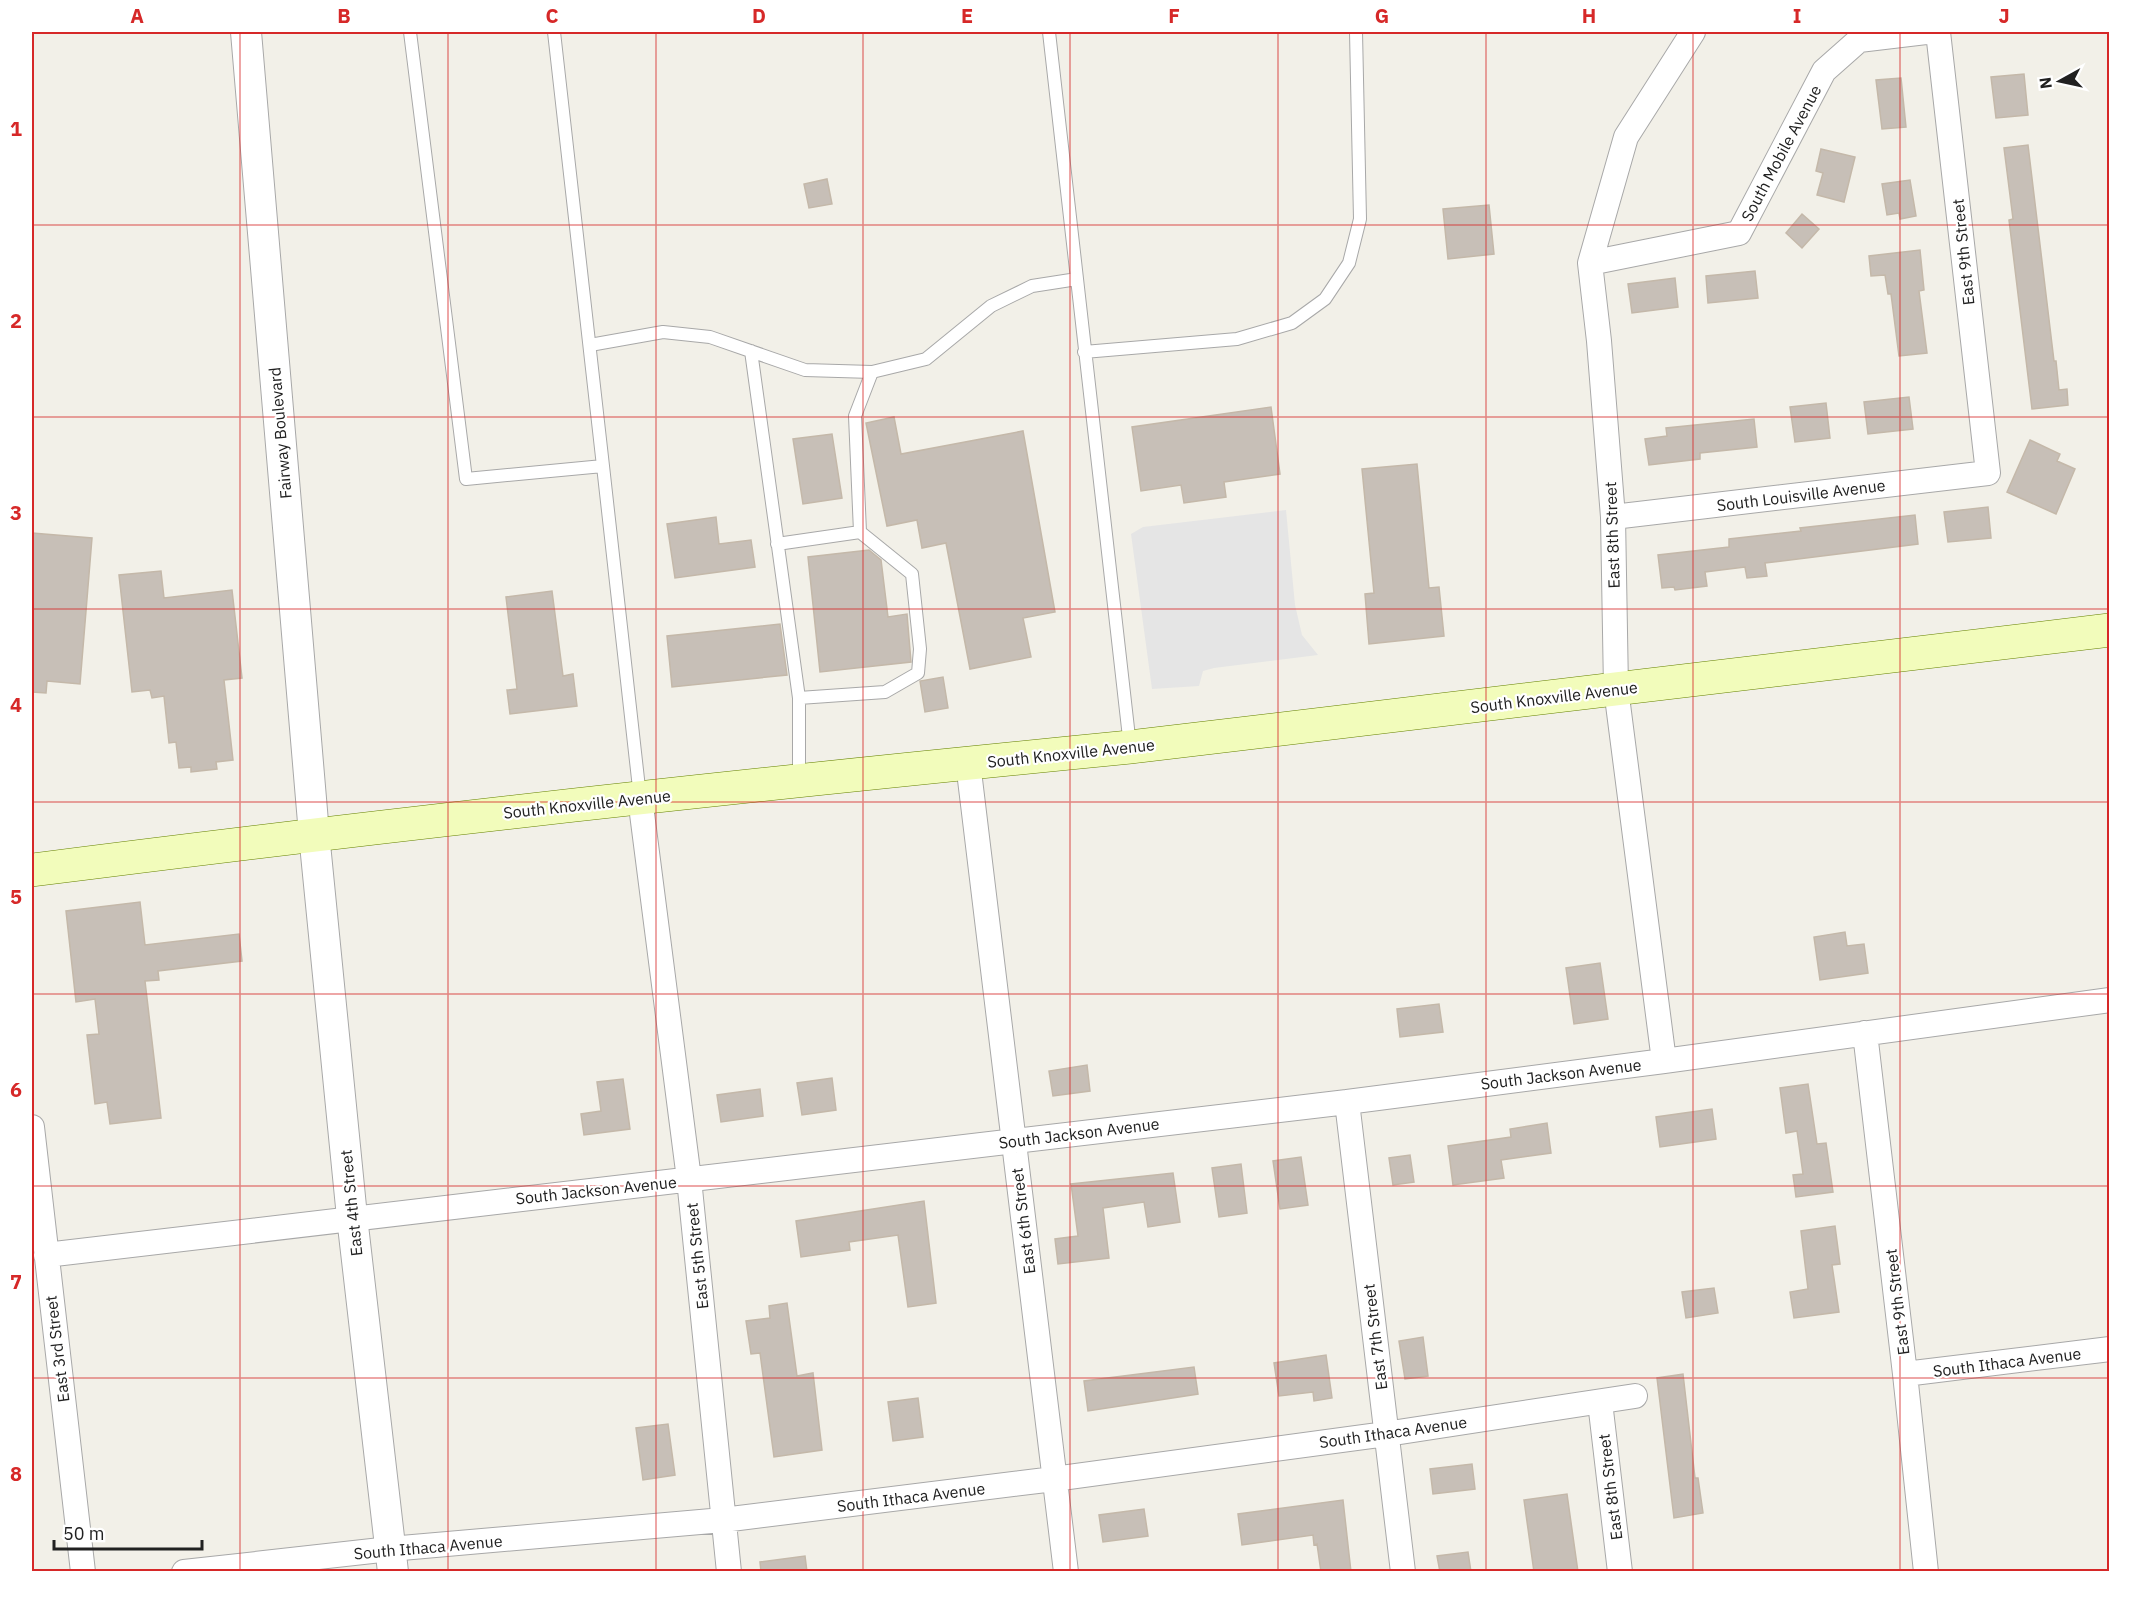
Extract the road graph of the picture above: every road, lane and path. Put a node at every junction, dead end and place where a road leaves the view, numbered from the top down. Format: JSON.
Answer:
{"nodes":[{"id":1,"x":246,"y":32,"type":"edge"},
{"id":2,"x":410,"y":32,"type":"edge"},
{"id":3,"x":554,"y":32,"type":"edge"},
{"id":4,"x":1048,"y":32,"type":"edge"},
{"id":5,"x":1356,"y":32,"type":"edge"},
{"id":6,"x":1693,"y":32,"type":"edge"},
{"id":7,"x":1926,"y":32,"type":"edge"},
{"id":8,"x":1938,"y":32,"type":"edge"},
{"id":9,"x":1590,"y":263,"type":"junction"},
{"id":10,"x":1077,"y":279,"type":"junction"},
{"id":11,"x":590,"y":345,"type":"junction"},
{"id":12,"x":751,"y":351,"type":"junction"},
{"id":13,"x":1084,"y":352,"type":"junction"},
{"id":14,"x":872,"y":372,"type":"junction"},
{"id":15,"x":603,"y":466,"type":"junction"},
{"id":16,"x":1988,"y":472,"type":"joint"},
{"id":17,"x":1613,"y":517,"type":"junction"},
{"id":18,"x":860,"y":532,"type":"junction"},
{"id":19,"x":777,"y":544,"type":"junction"},
{"id":20,"x":2109,"y":630,"type":"edge"},
{"id":21,"x":1616,"y":689,"type":"junction"},
{"id":22,"x":799,"y":698,"type":"junction"},
{"id":23,"x":1130,"y":747,"type":"junction"},
{"id":24,"x":968,"y":763,"type":"junction"},
{"id":25,"x":799,"y":781,"type":"junction"},
{"id":26,"x":640,"y":798,"type":"junction"},
{"id":27,"x":314,"y":834,"type":"junction"},
{"id":28,"x":32,"y":870,"type":"edge"},
{"id":29,"x":2109,"y":1000,"type":"edge"},
{"id":30,"x":1865,"y":1033,"type":"junction"},
{"id":31,"x":1664,"y":1061,"type":"junction"},
{"id":32,"x":1347,"y":1102,"type":"junction"},
{"id":33,"x":32,"y":1127,"type":"edge"},
{"id":34,"x":1013,"y":1141,"type":"junction"},
{"id":35,"x":689,"y":1179,"type":"junction"},
{"id":36,"x":352,"y":1217,"type":"junction"},
{"id":37,"x":46,"y":1255,"type":"junction"},
{"id":38,"x":2109,"y":1349,"type":"edge"},
{"id":39,"x":1905,"y":1374,"type":"junction"},
{"id":40,"x":1635,"y":1396,"type":"dead end"},
{"id":41,"x":1600,"y":1402,"type":"junction"},
{"id":42,"x":1386,"y":1434,"type":"junction"},
{"id":43,"x":1054,"y":1479,"type":"junction"},
{"id":44,"x":723,"y":1520,"type":"junction"},
{"id":45,"x":392,"y":1561,"type":"edge"},
{"id":46,"x":83,"y":1572,"type":"edge"},
{"id":47,"x":184,"y":1572,"type":"edge"},
{"id":48,"x":729,"y":1572,"type":"edge"},
{"id":49,"x":1066,"y":1572,"type":"edge"},
{"id":50,"x":1403,"y":1572,"type":"edge"},
{"id":51,"x":1620,"y":1572,"type":"edge"},
{"id":52,"x":1926,"y":1572,"type":"edge"}],
"edges":[{"from":1,"to":27,"type":"street","name":"Fairway Boulevard"},
{"from":2,"to":15,"type":"lane"},
{"from":3,"to":11,"type":"lane"},
{"from":4,"to":10,"type":"lane"},
{"from":5,"to":13,"type":"lane"},
{"from":6,"to":9,"type":"street","name":"East 8th Street"},
{"from":7,"to":9,"type":"street","name":"South Mobile Avenue"},
{"from":8,"to":16,"type":"street","name":"East 9th Street"},
{"from":9,"to":17,"type":"street","name":"East 8th Street"},
{"from":10,"to":13,"type":"lane"},
{"from":10,"to":14,"type":"lane"},
{"from":11,"to":12,"type":"lane"},
{"from":11,"to":15,"type":"lane"},
{"from":12,"to":14,"type":"lane"},
{"from":12,"to":19,"type":"lane"},
{"from":13,"to":23,"type":"lane"},
{"from":14,"to":18,"type":"lane"},
{"from":15,"to":26,"type":"lane"},
{"from":16,"to":17,"type":"street","name":"South Louisville Avenue"},
{"from":17,"to":21,"type":"street","name":"East 8th Street"},
{"from":18,"to":19,"type":"lane"},
{"from":18,"to":22,"type":"lane"},
{"from":19,"to":22,"type":"lane"},
{"from":20,"to":21,"type":"main road","name":"South Knoxville Avenue"},
{"from":21,"to":23,"type":"main road","name":"South Knoxville Avenue"},
{"from":21,"to":31,"type":"street","name":"East 8th Street"},
{"from":22,"to":25,"type":"lane"},
{"from":23,"to":24,"type":"main road","name":"South Knoxville Avenue"},
{"from":24,"to":25,"type":"main road","name":"South Knoxville Avenue"},
{"from":24,"to":34,"type":"street","name":"East 6th Street"},
{"from":25,"to":26,"type":"main road","name":"South Knoxville Avenue"},
{"from":26,"to":27,"type":"main road","name":"South Knoxville Avenue"},
{"from":26,"to":35,"type":"street","name":"East 5th Street"},
{"from":27,"to":28,"type":"main road","name":"South Knoxville Avenue"},
{"from":27,"to":36,"type":"street","name":"East 4th Street"},
{"from":29,"to":30,"type":"street","name":"South Jackson Avenue"},
{"from":30,"to":31,"type":"street","name":"South Jackson Avenue"},
{"from":30,"to":39,"type":"street","name":"East 9th Street"},
{"from":31,"to":32,"type":"street","name":"South Jackson Avenue"},
{"from":32,"to":34,"type":"street","name":"South Jackson Avenue"},
{"from":32,"to":42,"type":"street","name":"East 7th Street"},
{"from":33,"to":37,"type":"street","name":"East 3rd Street"},
{"from":34,"to":35,"type":"street","name":"South Jackson Avenue"},
{"from":34,"to":43,"type":"street","name":"East 6th Street"},
{"from":35,"to":36,"type":"street","name":"South Jackson Avenue"},
{"from":35,"to":44,"type":"street","name":"East 5th Street"},
{"from":36,"to":37,"type":"street","name":"South Jackson Avenue"},
{"from":36,"to":45,"type":"street","name":"East 4th Street"},
{"from":37,"to":46,"type":"street","name":"East 3rd Street"},
{"from":38,"to":39,"type":"street","name":"South Ithaca Avenue"},
{"from":39,"to":52,"type":"street","name":"East 9th Street"},
{"from":40,"to":41,"type":"street","name":"South Ithaca Avenue"},
{"from":41,"to":42,"type":"street","name":"South Ithaca Avenue"},
{"from":41,"to":51,"type":"street","name":"East 8th Street"},
{"from":42,"to":43,"type":"street","name":"South Ithaca Avenue"},
{"from":42,"to":50,"type":"street","name":"East 7th Street"},
{"from":43,"to":44,"type":"street","name":"South Ithaca Avenue"},
{"from":43,"to":49,"type":"street","name":"East 6th Street"},
{"from":44,"to":45,"type":"street","name":"South Ithaca Avenue"},
{"from":44,"to":48,"type":"street","name":"East 5th Street"},
{"from":45,"to":47,"type":"street","name":"South Ithaca Avenue"}]}
